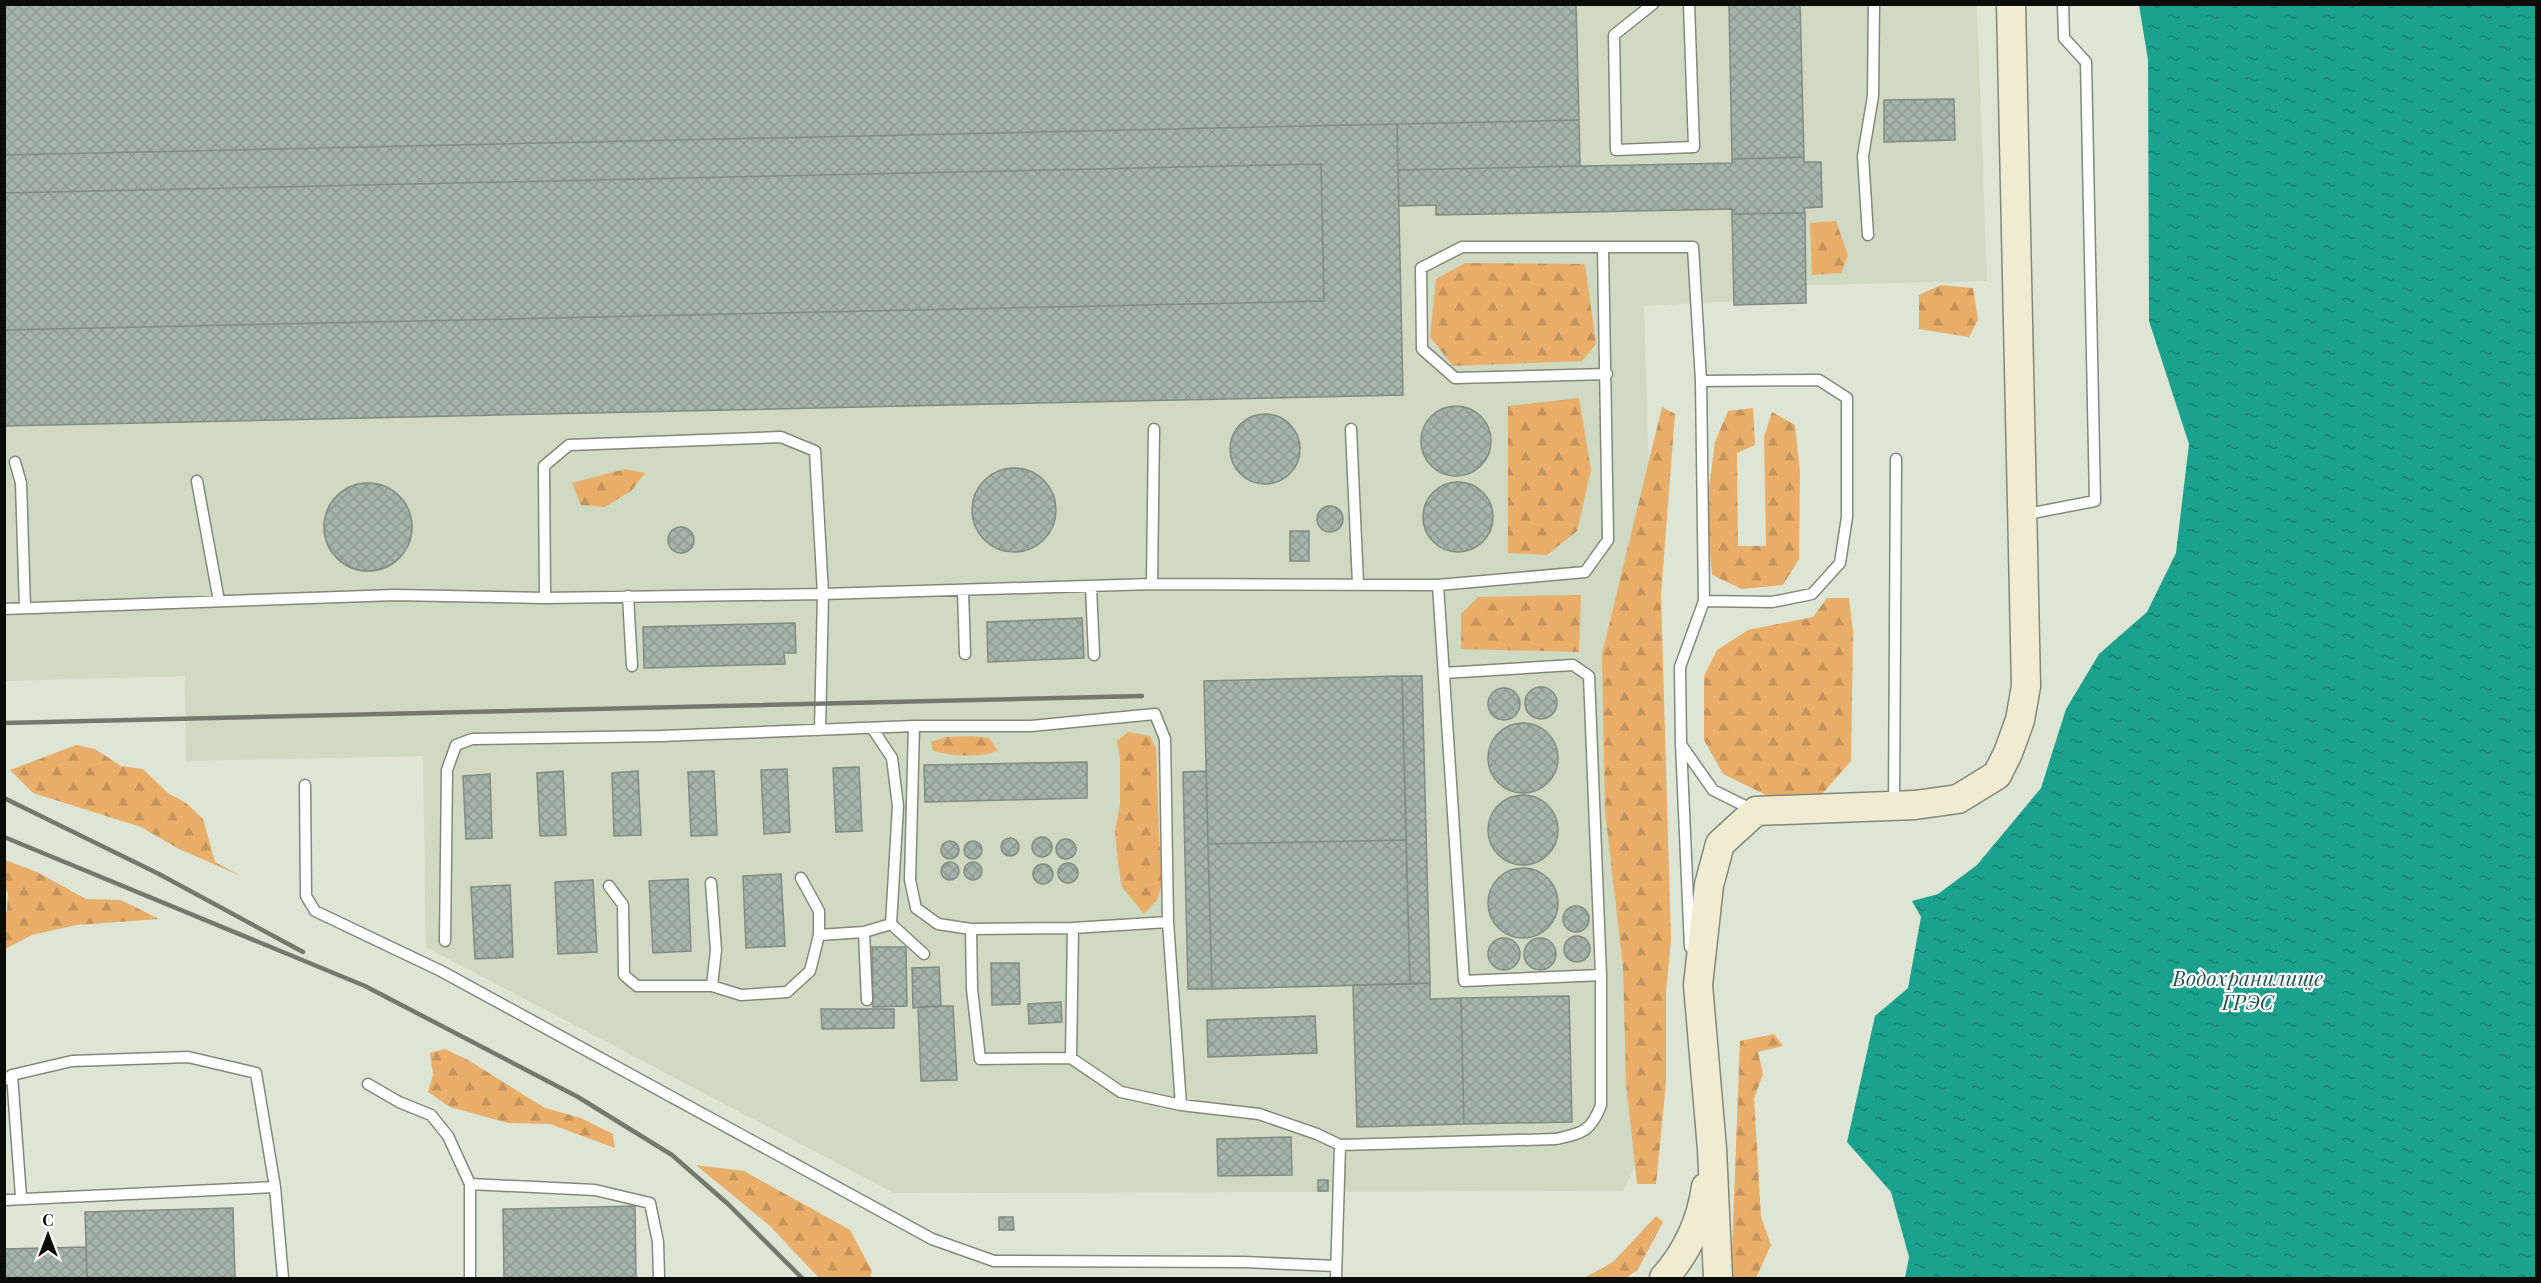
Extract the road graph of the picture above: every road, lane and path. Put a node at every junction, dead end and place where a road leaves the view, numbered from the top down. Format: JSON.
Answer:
{"nodes":[{"id":1,"x":1653,"y":4,"type":"edge"},
{"id":2,"x":1689,"y":4,"type":"edge"},
{"id":3,"x":1874,"y":4,"type":"edge"},
{"id":4,"x":2011,"y":4,"type":"edge"},
{"id":5,"x":2063,"y":4,"type":"edge"},
{"id":6,"x":1869,"y":235,"type":"dead end"},
{"id":7,"x":1603,"y":247,"type":"junction"},
{"id":8,"x":1607,"y":374,"type":"junction"},
{"id":9,"x":1701,"y":381,"type":"junction"},
{"id":10,"x":1154,"y":429,"type":"dead end"},
{"id":11,"x":1351,"y":429,"type":"dead end"},
{"id":12,"x":1896,"y":459,"type":"dead end"},
{"id":13,"x":15,"y":462,"type":"dead end"},
{"id":14,"x":196,"y":481,"type":"dead end"},
{"id":15,"x":2022,"y":516,"type":"junction"},
{"id":16,"x":1152,"y":584,"type":"junction"},
{"id":17,"x":1358,"y":585,"type":"junction"},
{"id":18,"x":1438,"y":585,"type":"junction"},
{"id":19,"x":1091,"y":586,"type":"junction"},
{"id":20,"x":963,"y":590,"type":"junction"},
{"id":21,"x":823,"y":594,"type":"junction"},
{"id":22,"x":628,"y":597,"type":"junction"},
{"id":23,"x":545,"y":598,"type":"junction"},
{"id":24,"x":219,"y":601,"type":"junction"},
{"id":25,"x":1704,"y":601,"type":"junction"},
{"id":26,"x":25,"y":608,"type":"junction"},
{"id":27,"x":4,"y":609,"type":"edge"},
{"id":28,"x":964,"y":654,"type":"dead end"},
{"id":29,"x":1094,"y":656,"type":"dead end"},
{"id":30,"x":632,"y":666,"type":"dead end"},
{"id":31,"x":1444,"y":673,"type":"junction"},
{"id":32,"x":915,"y":726,"type":"junction"},
{"id":33,"x":872,"y":728,"type":"junction"},
{"id":34,"x":820,"y":730,"type":"junction"},
{"id":35,"x":1681,"y":744,"type":"junction"},
{"id":36,"x":304,"y":785,"type":"dead end"},
{"id":37,"x":1894,"y":806,"type":"junction"},
{"id":38,"x":1756,"y":811,"type":"junction"},
{"id":39,"x":801,"y":878,"type":"dead end"},
{"id":40,"x":711,"y":883,"type":"dead end"},
{"id":41,"x":609,"y":886,"type":"dead end"},
{"id":42,"x":1168,"y":922,"type":"junction"},
{"id":43,"x":891,"y":924,"type":"junction"},
{"id":44,"x":1073,"y":928,"type":"junction"},
{"id":45,"x":971,"y":929,"type":"junction"},
{"id":46,"x":864,"y":932,"type":"junction"},
{"id":47,"x":819,"y":935,"type":"junction"},
{"id":48,"x":445,"y":941,"type":"dead end"},
{"id":49,"x":924,"y":954,"type":"dead end"},
{"id":50,"x":1600,"y":975,"type":"junction"},
{"id":51,"x":1698,"y":985,"type":"junction"},
{"id":52,"x":712,"y":986,"type":"junction"},
{"id":53,"x":867,"y":1000,"type":"dead end"},
{"id":54,"x":1071,"y":1058,"type":"junction"},
{"id":55,"x":8,"y":1077,"type":"edge"},
{"id":56,"x":368,"y":1084,"type":"dead end"},
{"id":57,"x":1181,"y":1105,"type":"junction"},
{"id":58,"x":1340,"y":1146,"type":"junction"},
{"id":59,"x":1712,"y":1149,"type":"junction"},
{"id":60,"x":470,"y":1184,"type":"junction"},
{"id":61,"x":275,"y":1187,"type":"junction"},
{"id":62,"x":21,"y":1197,"type":"junction"},
{"id":63,"x":4,"y":1200,"type":"edge"},
{"id":64,"x":1336,"y":1266,"type":"junction"},
{"id":65,"x":283,"y":1278,"type":"edge"},
{"id":66,"x":470,"y":1278,"type":"edge"},
{"id":67,"x":659,"y":1278,"type":"edge"},
{"id":68,"x":1336,"y":1278,"type":"edge"},
{"id":69,"x":1664,"y":1278,"type":"edge"},
{"id":70,"x":1718,"y":1278,"type":"edge"}],
"edges":[{"from":1,"to":2,"type":"lane"},
{"from":3,"to":6,"type":"lane"},
{"from":4,"to":15,"type":"street"},
{"from":5,"to":15,"type":"lane"},
{"from":7,"to":8,"type":"lane"},
{"from":7,"to":8,"type":"lane"},
{"from":7,"to":9,"type":"lane"},
{"from":8,"to":18,"type":"lane"},
{"from":9,"to":25,"type":"lane"},
{"from":9,"to":25,"type":"lane"},
{"from":10,"to":16,"type":"lane"},
{"from":11,"to":17,"type":"lane"},
{"from":12,"to":37,"type":"lane"},
{"from":13,"to":26,"type":"lane"},
{"from":14,"to":24,"type":"lane"},
{"from":15,"to":37,"type":"street"},
{"from":16,"to":17,"type":"lane"},
{"from":16,"to":19,"type":"lane"},
{"from":17,"to":18,"type":"lane"},
{"from":18,"to":31,"type":"lane"},
{"from":19,"to":20,"type":"lane"},
{"from":19,"to":29,"type":"lane"},
{"from":20,"to":21,"type":"lane"},
{"from":20,"to":28,"type":"lane"},
{"from":21,"to":22,"type":"lane"},
{"from":21,"to":23,"type":"lane"},
{"from":21,"to":34,"type":"lane"},
{"from":22,"to":23,"type":"lane"},
{"from":22,"to":30,"type":"lane"},
{"from":23,"to":24,"type":"lane"},
{"from":24,"to":26,"type":"lane"},
{"from":25,"to":35,"type":"lane"},
{"from":26,"to":27,"type":"lane"},
{"from":31,"to":50,"type":"lane"},
{"from":31,"to":50,"type":"lane"},
{"from":32,"to":33,"type":"lane"},
{"from":32,"to":42,"type":"lane"},
{"from":32,"to":45,"type":"lane"},
{"from":33,"to":34,"type":"lane"},
{"from":33,"to":43,"type":"lane"},
{"from":34,"to":48,"type":"lane"},
{"from":35,"to":38,"type":"lane"},
{"from":35,"to":51,"type":"lane"},
{"from":36,"to":64,"type":"lane"},
{"from":37,"to":38,"type":"street"},
{"from":38,"to":51,"type":"street"},
{"from":39,"to":47,"type":"lane"},
{"from":40,"to":52,"type":"lane"},
{"from":41,"to":52,"type":"lane"},
{"from":42,"to":44,"type":"lane"},
{"from":42,"to":57,"type":"lane"},
{"from":43,"to":46,"type":"lane"},
{"from":43,"to":49,"type":"lane"},
{"from":44,"to":45,"type":"lane"},
{"from":44,"to":54,"type":"lane"},
{"from":45,"to":54,"type":"lane"},
{"from":46,"to":47,"type":"lane"},
{"from":46,"to":53,"type":"lane"},
{"from":47,"to":52,"type":"lane"},
{"from":50,"to":58,"type":"lane"},
{"from":51,"to":59,"type":"street"},
{"from":54,"to":57,"type":"lane"},
{"from":55,"to":61,"type":"lane"},
{"from":55,"to":62,"type":"lane"},
{"from":56,"to":60,"type":"lane"},
{"from":57,"to":58,"type":"lane"},
{"from":58,"to":64,"type":"lane"},
{"from":59,"to":69,"type":"street"},
{"from":59,"to":70,"type":"street"},
{"from":60,"to":66,"type":"lane"},
{"from":60,"to":67,"type":"lane"},
{"from":61,"to":62,"type":"lane"},
{"from":61,"to":65,"type":"lane"},
{"from":62,"to":63,"type":"lane"},
{"from":64,"to":68,"type":"lane"}]}
